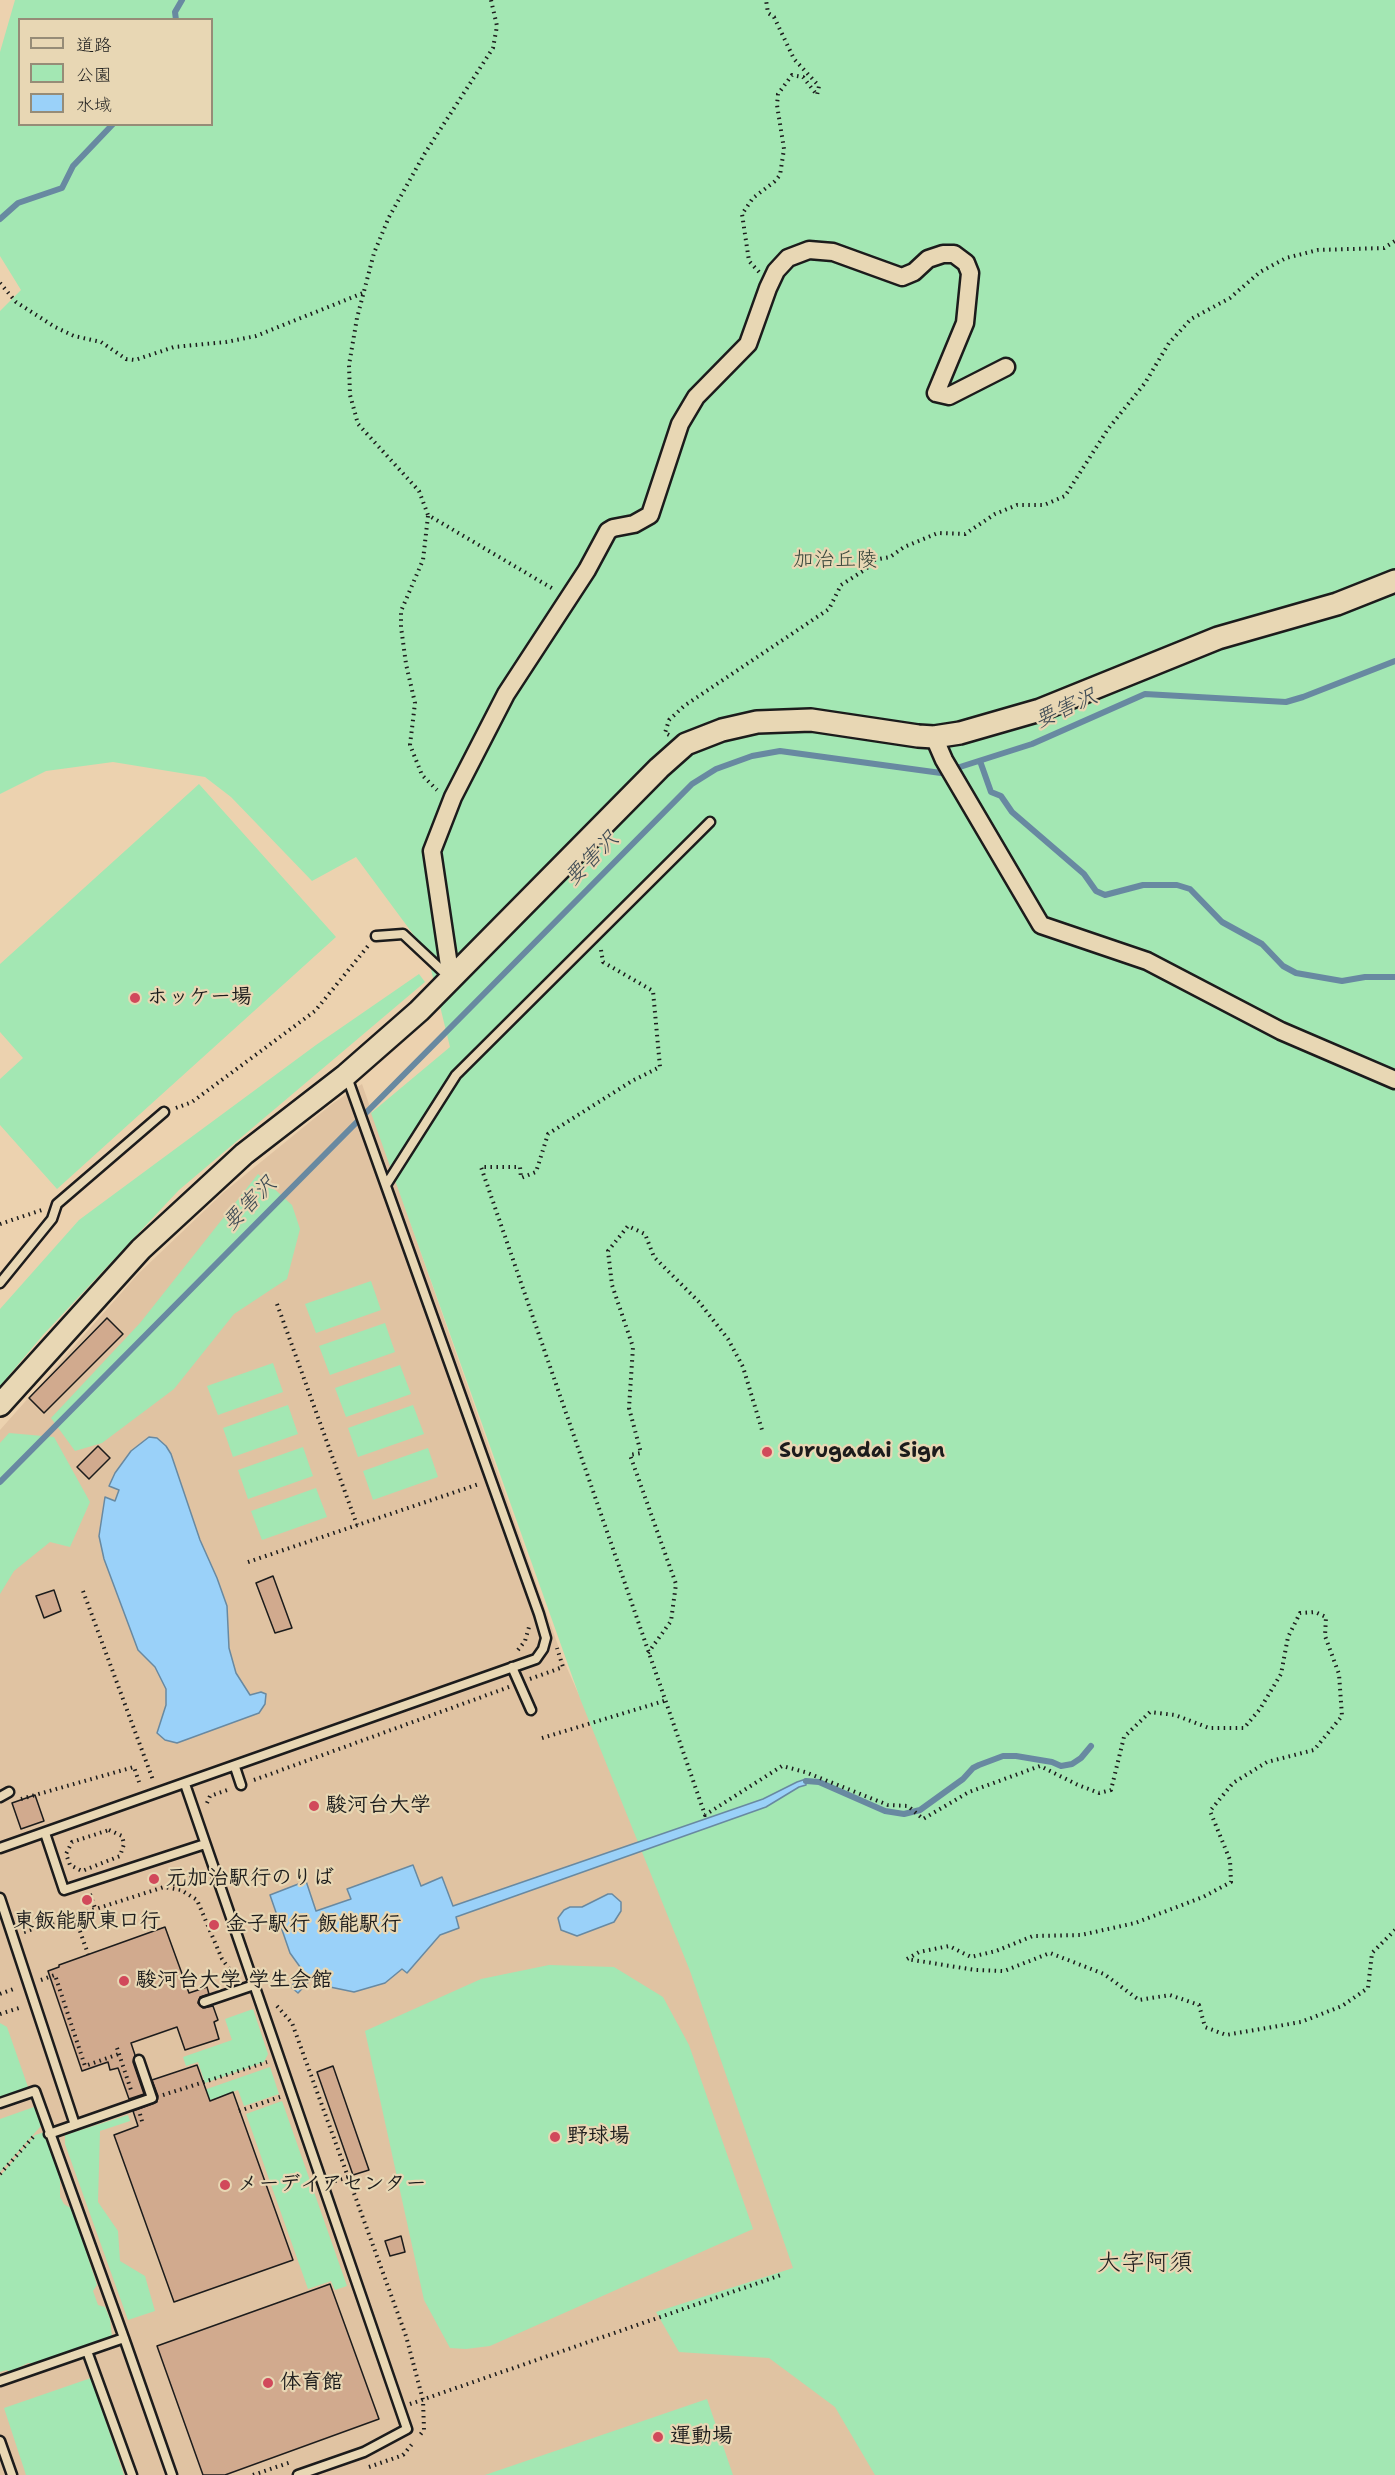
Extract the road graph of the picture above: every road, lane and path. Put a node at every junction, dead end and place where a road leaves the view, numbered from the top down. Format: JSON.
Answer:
{"nodes":[{"id":1,"x":491,"y":0,"type":"edge"},
{"id":2,"x":766,"y":0,"type":"edge"},
{"id":3,"x":1395,"y":241,"type":"edge"},
{"id":4,"x":771,"y":282,"type":"junction"},
{"id":5,"x":0,"y":283,"type":"edge"},
{"id":6,"x":363,"y":293,"type":"junction"},
{"id":7,"x":1006,"y":367,"type":"dead end"},
{"id":8,"x":428,"y":515,"type":"junction"},
{"id":9,"x":1395,"y":581,"type":"edge"},
{"id":10,"x":569,"y":598,"type":"junction"},
{"id":11,"x":934,"y":737,"type":"junction"},
{"id":12,"x":686,"y":744,"type":"junction"},
{"id":13,"x":451,"y":803,"type":"junction"},
{"id":14,"x":710,"y":822,"type":"dead end"},
{"id":15,"x":597,"y":935,"type":"junction"},
{"id":16,"x":376,"y":936,"type":"joint"},
{"id":17,"x":451,"y":979,"type":"junction"},
{"id":18,"x":346,"y":1075,"type":"junction"},
{"id":19,"x":1395,"y":1080,"type":"edge"},
{"id":20,"x":164,"y":1112,"type":"joint"},
{"id":21,"x":386,"y":1185,"type":"junction"},
{"id":22,"x":57,"y":1204,"type":"junction"},
{"id":23,"x":0,"y":1224,"type":"edge"},
{"id":24,"x":0,"y":1283,"type":"edge"},
{"id":25,"x":277,"y":1304,"type":"dead end"},
{"id":26,"x":0,"y":1405,"type":"edge"},
{"id":27,"x":762,"y":1430,"type":"dead end"},
{"id":28,"x":484,"y":1494,"type":"dead end"},
{"id":29,"x":357,"y":1525,"type":"junction"},
{"id":30,"x":249,"y":1562,"type":"dead end"},
{"id":31,"x":83,"y":1591,"type":"dead end"},
{"id":32,"x":530,"y":1624,"type":"dead end"},
{"id":33,"x":515,"y":1653,"type":"dead end"},
{"id":34,"x":648,"y":1654,"type":"junction"},
{"id":35,"x":512,"y":1667,"type":"junction"},
{"id":36,"x":563,"y":1667,"type":"dead end"},
{"id":37,"x":519,"y":1683,"type":"junction"},
{"id":38,"x":664,"y":1701,"type":"junction"},
{"id":39,"x":531,"y":1710,"type":"dead end"},
{"id":40,"x":542,"y":1738,"type":"dead end"},
{"id":41,"x":235,"y":1767,"type":"junction"},
{"id":42,"x":185,"y":1784,"type":"junction"},
{"id":43,"x":241,"y":1785,"type":"junction"},
{"id":44,"x":9,"y":1792,"type":"dead end"},
{"id":45,"x":0,"y":1797,"type":"edge"},
{"id":46,"x":16,"y":1800,"type":"dead end"},
{"id":47,"x":210,"y":1814,"type":"dead end"},
{"id":48,"x":45,"y":1833,"type":"junction"},
{"id":49,"x":122,"y":1836,"type":"joint"},
{"id":50,"x":205,"y":1844,"type":"junction"},
{"id":51,"x":0,"y":1848,"type":"edge"},
{"id":52,"x":215,"y":1871,"type":"junction"},
{"id":53,"x":164,"y":1887,"type":"junction"},
{"id":54,"x":0,"y":1898,"type":"edge"},
{"id":55,"x":74,"y":1914,"type":"junction"},
{"id":56,"x":1395,"y":1930,"type":"edge"},
{"id":57,"x":12,"y":1936,"type":"junction"},
{"id":58,"x":88,"y":1954,"type":"dead end"},
{"id":59,"x":27,"y":1984,"type":"junction"},
{"id":60,"x":254,"y":1985,"type":"junction"},
{"id":61,"x":244,"y":1989,"type":"junction"},
{"id":62,"x":0,"y":1994,"type":"edge"},
{"id":63,"x":204,"y":2002,"type":"dead end"},
{"id":64,"x":273,"y":2002,"type":"dead end"},
{"id":65,"x":33,"y":2003,"type":"junction"},
{"id":66,"x":0,"y":2014,"type":"edge"},
{"id":67,"x":117,"y":2048,"type":"dead end"},
{"id":68,"x":119,"y":2054,"type":"junction"},
{"id":69,"x":139,"y":2060,"type":"dead end"},
{"id":70,"x":270,"y":2060,"type":"dead end"},
{"id":71,"x":308,"y":2065,"type":"junction"},
{"id":72,"x":299,"y":2068,"type":"dead end"},
{"id":73,"x":126,"y":2073,"type":"dead end"},
{"id":74,"x":283,"y":2096,"type":"dead end"},
{"id":75,"x":152,"y":2098,"type":"junction"},
{"id":76,"x":0,"y":2103,"type":"edge"},
{"id":77,"x":239,"y":2111,"type":"dead end"},
{"id":78,"x":46,"y":2123,"type":"junction"},
{"id":79,"x":75,"y":2125,"type":"junction"},
{"id":80,"x":49,"y":2134,"type":"junction"},
{"id":81,"x":0,"y":2175,"type":"edge"},
{"id":82,"x":781,"y":2275,"type":"dead end"},
{"id":83,"x":124,"y":2337,"type":"junction"},
{"id":84,"x":87,"y":2351,"type":"junction"},
{"id":85,"x":0,"y":2381,"type":"edge"},
{"id":86,"x":423,"y":2400,"type":"junction"},
{"id":87,"x":400,"y":2407,"type":"junction"},
{"id":88,"x":424,"y":2430,"type":"dead end"},
{"id":89,"x":0,"y":2441,"type":"edge"},
{"id":90,"x":403,"y":2455,"type":"dead end"},
{"id":91,"x":297,"y":2460,"type":"dead end"},
{"id":92,"x":364,"y":2468,"type":"dead end"},
{"id":93,"x":12,"y":2475,"type":"edge"},
{"id":94,"x":132,"y":2475,"type":"edge"},
{"id":95,"x":172,"y":2475,"type":"edge"},
{"id":96,"x":253,"y":2475,"type":"edge"},
{"id":97,"x":298,"y":2475,"type":"edge"}],
"edges":[{"from":1,"to":6,"type":"path"},
{"from":2,"to":4,"type":"path"},
{"from":3,"to":12,"type":"path"},
{"from":4,"to":7,"type":"street"},
{"from":4,"to":10,"type":"street"},
{"from":5,"to":6,"type":"path"},
{"from":6,"to":8,"type":"path"},
{"from":8,"to":10,"type":"path"},
{"from":8,"to":13,"type":"path"},
{"from":9,"to":11,"type":"street"},
{"from":10,"to":13,"type":"street"},
{"from":11,"to":12,"type":"street"},
{"from":11,"to":19,"type":"street"},
{"from":12,"to":17,"type":"street"},
{"from":13,"to":17,"type":"street"},
{"from":14,"to":15,"type":"lane"},
{"from":15,"to":21,"type":"lane"},
{"from":15,"to":34,"type":"path"},
{"from":16,"to":17,"type":"lane"},
{"from":16,"to":20,"type":"path"},
{"from":17,"to":18,"type":"street"},
{"from":18,"to":21,"type":"lane"},
{"from":18,"to":26,"type":"street"},
{"from":20,"to":22,"type":"lane"},
{"from":21,"to":35,"type":"lane"},
{"from":22,"to":23,"type":"path"},
{"from":22,"to":24,"type":"lane"},
{"from":25,"to":29,"type":"path"},
{"from":27,"to":34,"type":"path"},
{"from":28,"to":29,"type":"path"},
{"from":29,"to":30,"type":"path"},
{"from":31,"to":46,"type":"path"},
{"from":32,"to":33,"type":"path"},
{"from":34,"to":38,"type":"path"},
{"from":35,"to":37,"type":"lane"},
{"from":35,"to":41,"type":"lane"},
{"from":36,"to":37,"type":"path"},
{"from":37,"to":39,"type":"lane"},
{"from":37,"to":43,"type":"path"},
{"from":38,"to":40,"type":"path"},
{"from":38,"to":56,"type":"path"},
{"from":41,"to":42,"type":"lane"},
{"from":41,"to":43,"type":"lane"},
{"from":42,"to":48,"type":"lane"},
{"from":42,"to":50,"type":"lane"},
{"from":43,"to":47,"type":"path"},
{"from":44,"to":45,"type":"lane"},
{"from":48,"to":50,"type":"lane"},
{"from":48,"to":51,"type":"lane"},
{"from":49,"to":49,"type":"path"},
{"from":50,"to":52,"type":"lane"},
{"from":52,"to":53,"type":"path"},
{"from":52,"to":60,"type":"lane"},
{"from":53,"to":55,"type":"path"},
{"from":53,"to":61,"type":"path"},
{"from":54,"to":57,"type":"lane"},
{"from":55,"to":57,"type":"path"},
{"from":55,"to":58,"type":"path"},
{"from":57,"to":59,"type":"lane"},
{"from":59,"to":62,"type":"path"},
{"from":59,"to":65,"type":"lane"},
{"from":59,"to":68,"type":"path"},
{"from":60,"to":61,"type":"lane"},
{"from":60,"to":87,"type":"lane"},
{"from":61,"to":63,"type":"lane"},
{"from":64,"to":71,"type":"path"},
{"from":65,"to":66,"type":"path"},
{"from":65,"to":79,"type":"lane"},
{"from":67,"to":68,"type":"path"},
{"from":68,"to":73,"type":"path"},
{"from":69,"to":75,"type":"lane"},
{"from":70,"to":75,"type":"path"},
{"from":71,"to":72,"type":"path"},
{"from":71,"to":86,"type":"path"},
{"from":74,"to":77,"type":"path"},
{"from":75,"to":79,"type":"lane"},
{"from":76,"to":78,"type":"lane"},
{"from":78,"to":80,"type":"lane"},
{"from":78,"to":81,"type":"path"},
{"from":79,"to":80,"type":"lane"},
{"from":80,"to":83,"type":"lane"},
{"from":82,"to":86,"type":"path"},
{"from":83,"to":84,"type":"lane"},
{"from":83,"to":95,"type":"lane"},
{"from":84,"to":85,"type":"lane"},
{"from":84,"to":94,"type":"lane"},
{"from":86,"to":87,"type":"path"},
{"from":86,"to":88,"type":"path"},
{"from":87,"to":97,"type":"lane"},
{"from":89,"to":93,"type":"lane"},
{"from":90,"to":92,"type":"path"},
{"from":91,"to":96,"type":"path"}]}
